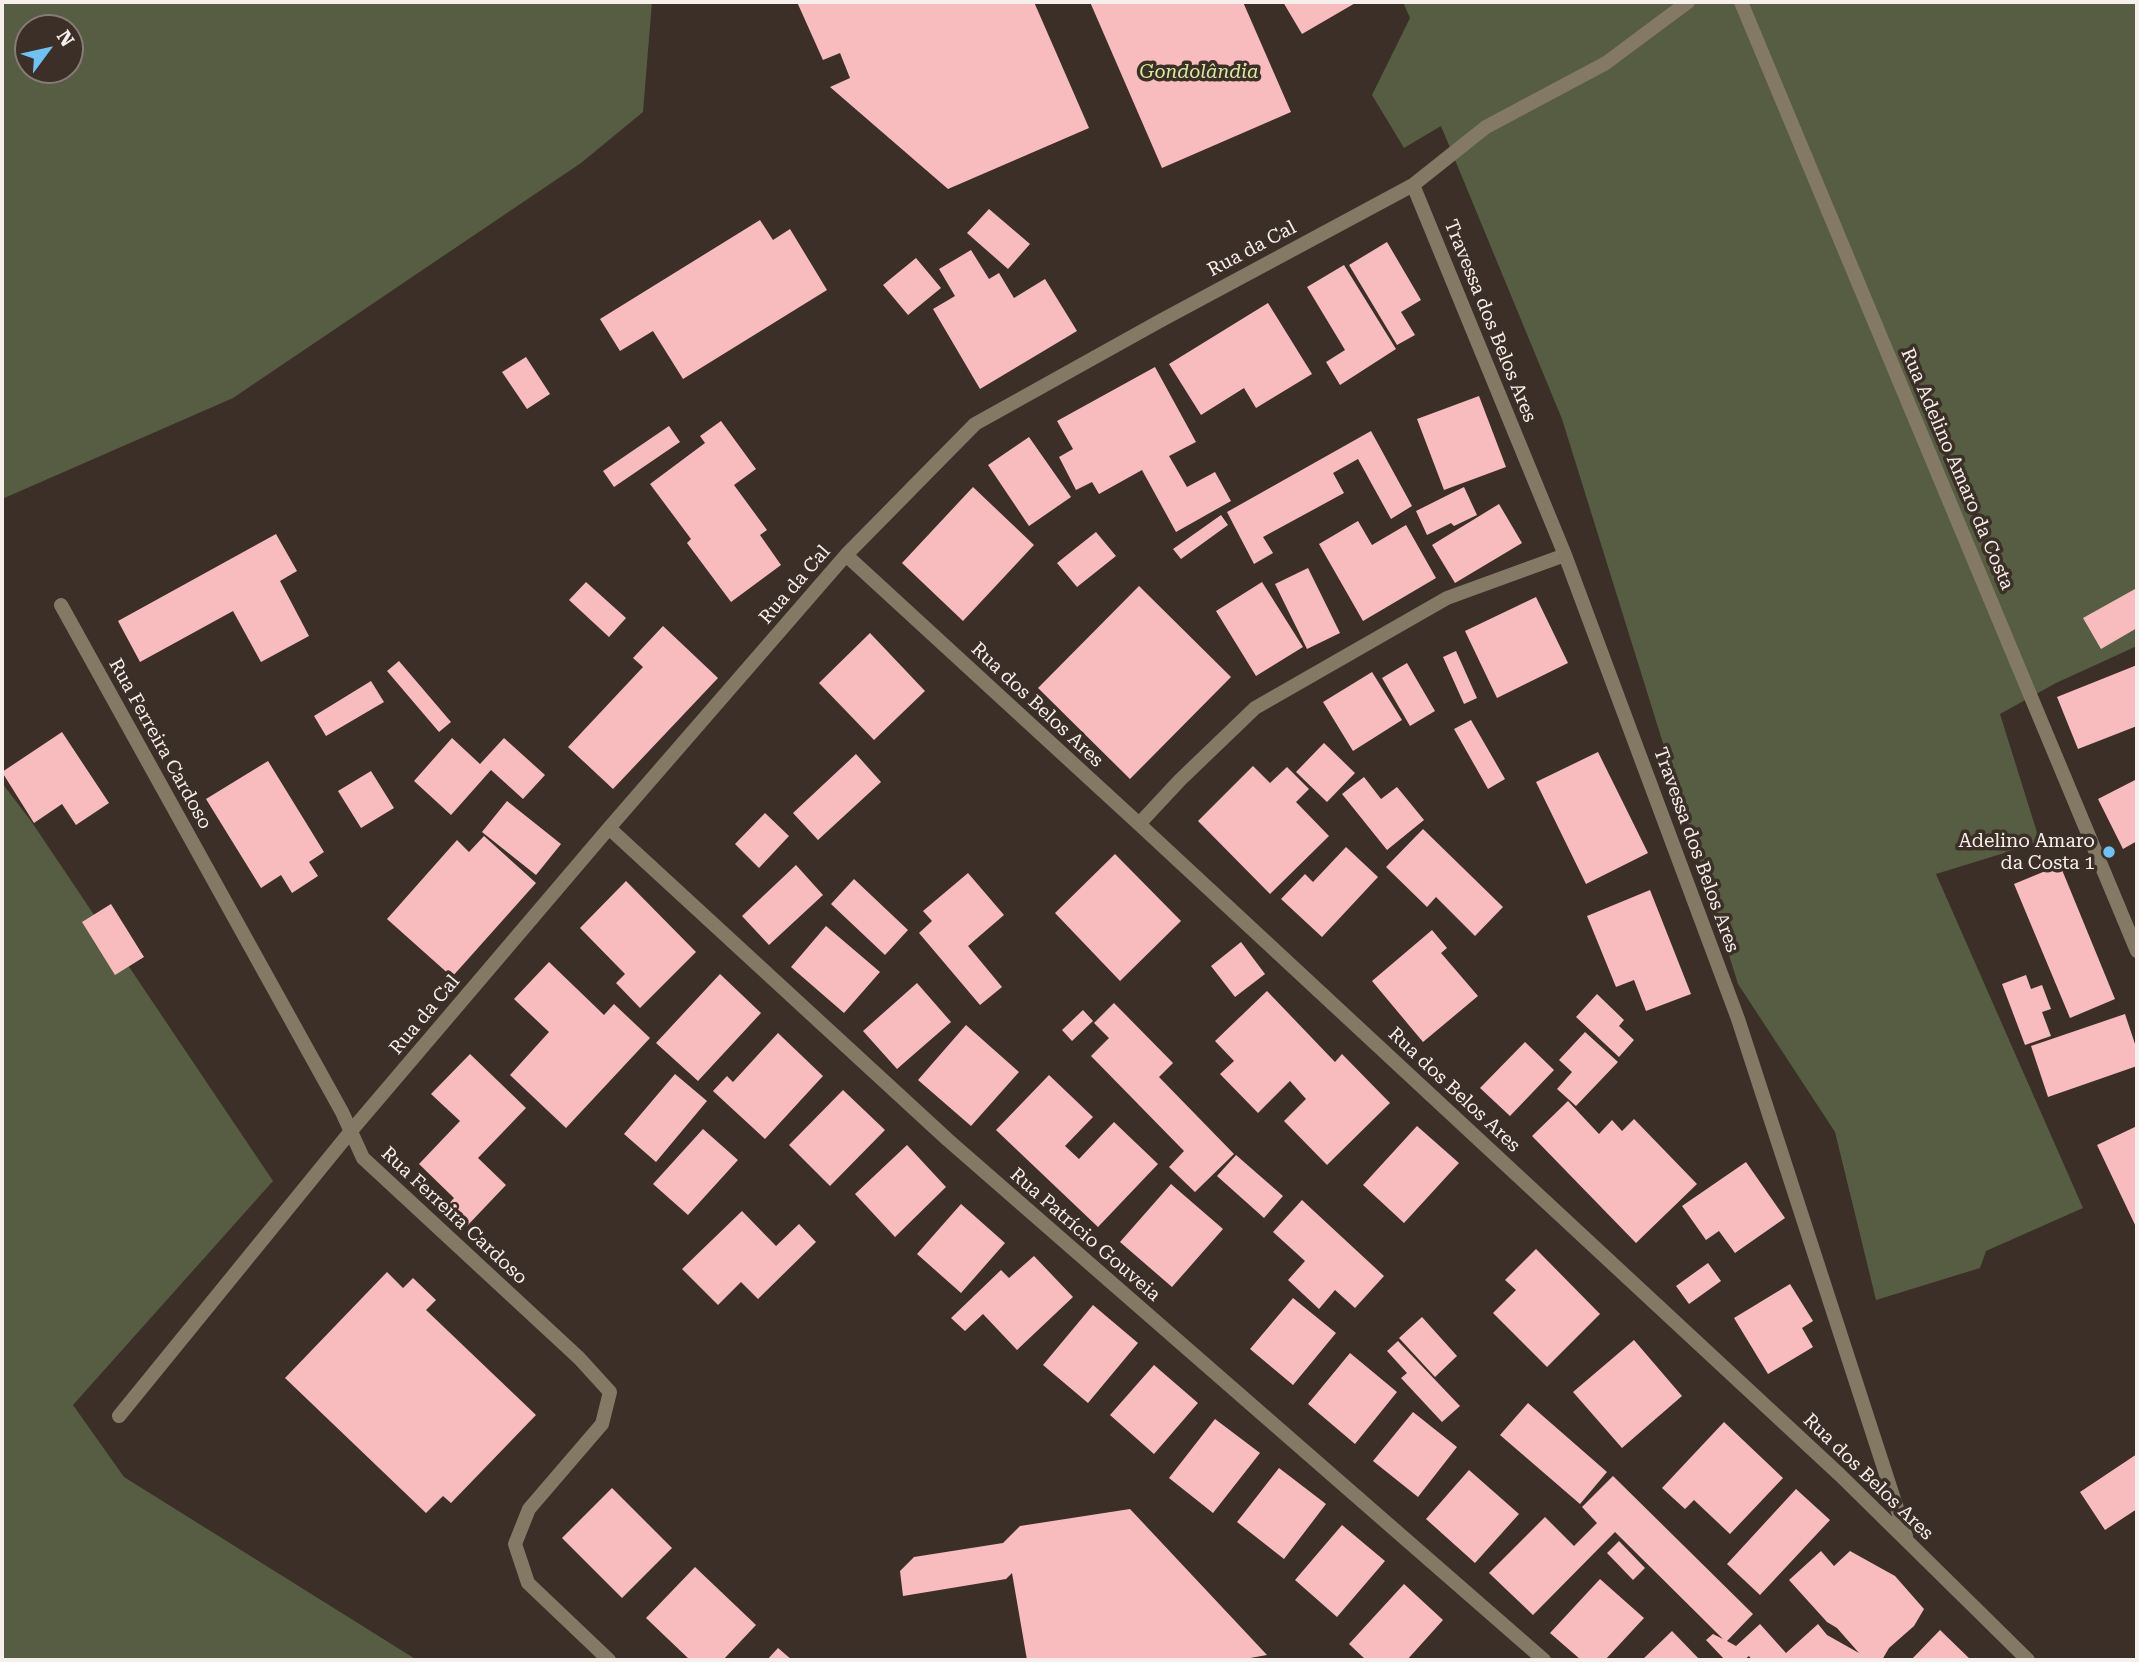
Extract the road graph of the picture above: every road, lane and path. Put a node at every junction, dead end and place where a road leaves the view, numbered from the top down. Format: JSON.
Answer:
{"nodes":[{"id":1,"x":1688,"y":2,"type":"edge"},
{"id":2,"x":1741,"y":2,"type":"edge"},
{"id":3,"x":1413,"y":185,"type":"junction"},
{"id":4,"x":846,"y":555,"type":"junction"},
{"id":5,"x":1565,"y":555,"type":"junction"},
{"id":6,"x":61,"y":605,"type":"dead end"},
{"id":7,"x":1139,"y":824,"type":"junction"},
{"id":8,"x":609,"y":828,"type":"junction"},
{"id":9,"x":2137,"y":951,"type":"edge"},
{"id":10,"x":351,"y":1131,"type":"junction"},
{"id":11,"x":119,"y":1416,"type":"dead end"},
{"id":12,"x":1907,"y":1541,"type":"junction"},
{"id":13,"x":609,"y":1660,"type":"edge"},
{"id":14,"x":1544,"y":1660,"type":"edge"},
{"id":15,"x":2028,"y":1660,"type":"edge"}],
"edges":[{"from":1,"to":3,"type":"street","name":"Rua da Cal"},
{"from":2,"to":9,"type":"street","name":"Rua Adelino Amaro da Costa"},
{"from":3,"to":4,"type":"street","name":"Rua da Cal"},
{"from":3,"to":5,"type":"street","name":"Travessa dos Belos Ares"},
{"from":4,"to":7,"type":"street","name":"Rua dos Belos Ares"},
{"from":4,"to":8,"type":"street","name":"Rua da Cal"},
{"from":5,"to":7,"type":"street"},
{"from":5,"to":12,"type":"street","name":"Travessa dos Belos Ares"},
{"from":6,"to":10,"type":"street","name":"Rua Ferreira Cardoso"},
{"from":7,"to":12,"type":"street","name":"Rua dos Belos Ares"},
{"from":8,"to":10,"type":"street","name":"Rua da Cal"},
{"from":8,"to":14,"type":"street","name":"Rua Patrício Gouveia"},
{"from":10,"to":11,"type":"street","name":"Rua da Cal"},
{"from":10,"to":13,"type":"street","name":"Rua Ferreira Cardoso"},
{"from":12,"to":15,"type":"street","name":"Rua dos Belos Ares"}]}
